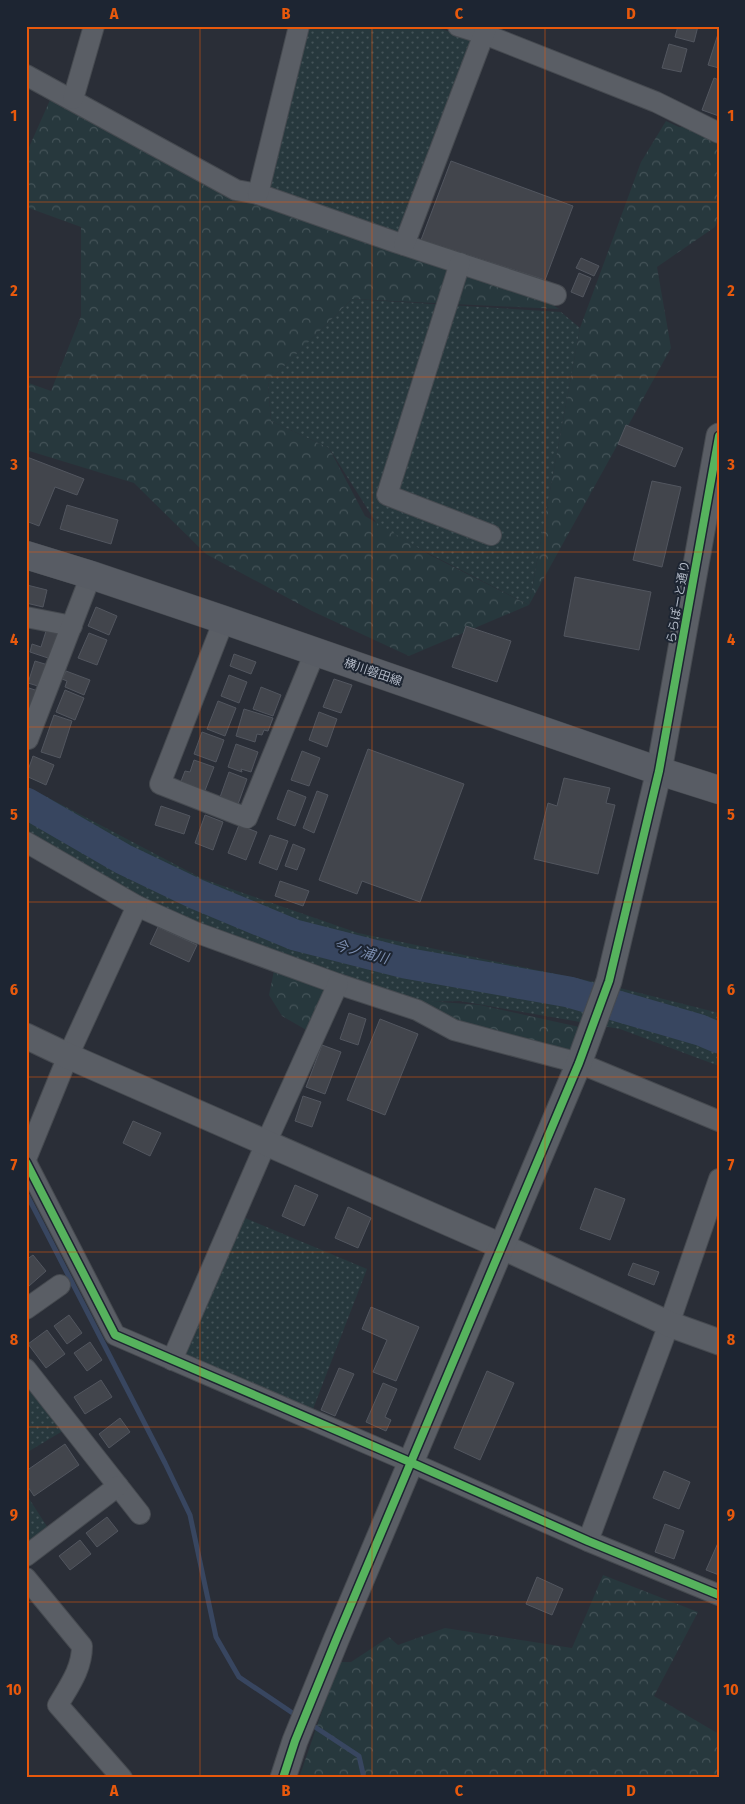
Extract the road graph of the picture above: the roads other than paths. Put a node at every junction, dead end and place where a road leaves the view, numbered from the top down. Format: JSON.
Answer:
{"nodes":[{"id":1,"x":94,"y":26,"type":"edge"},
{"id":2,"x":299,"y":26,"type":"edge"},
{"id":3,"x":458,"y":26,"type":"edge"},
{"id":4,"x":485,"y":30,"type":"edge"},
{"id":5,"x":26,"y":75,"type":"edge"},
{"id":6,"x":73,"y":99,"type":"junction"},
{"id":7,"x":719,"y":133,"type":"edge"},
{"id":8,"x":258,"y":194,"type":"junction"},
{"id":9,"x":404,"y":245,"type":"junction"},
{"id":10,"x":460,"y":263,"type":"junction"},
{"id":11,"x":556,"y":295,"type":"dead end"},
{"id":12,"x":719,"y":436,"type":"edge"},
{"id":13,"x":491,"y":535,"type":"dead end"},
{"id":14,"x":26,"y":555,"type":"edge"},
{"id":15,"x":92,"y":575,"type":"junction"},
{"id":16,"x":26,"y":617,"type":"edge"},
{"id":17,"x":224,"y":620,"type":"junction"},
{"id":18,"x":72,"y":626,"type":"junction"},
{"id":19,"x":315,"y":652,"type":"junction"},
{"id":20,"x":26,"y":738,"type":"edge"},
{"id":21,"x":659,"y":771,"type":"junction"},
{"id":22,"x":719,"y":790,"type":"edge"},
{"id":23,"x":26,"y":842,"type":"edge"},
{"id":24,"x":137,"y":906,"type":"junction"},
{"id":25,"x":338,"y":984,"type":"junction"},
{"id":26,"x":26,"y":1036,"type":"edge"},
{"id":27,"x":68,"y":1056,"type":"junction"},
{"id":28,"x":579,"y":1063,"type":"junction"},
{"id":29,"x":719,"y":1121,"type":"edge"},
{"id":30,"x":266,"y":1143,"type":"junction"},
{"id":31,"x":26,"y":1160,"type":"edge"},
{"id":32,"x":719,"y":1179,"type":"edge"},
{"id":33,"x":501,"y":1246,"type":"junction"},
{"id":34,"x":60,"y":1285,"type":"dead end"},
{"id":35,"x":26,"y":1309,"type":"edge"},
{"id":36,"x":669,"y":1324,"type":"junction"},
{"id":37,"x":719,"y":1342,"type":"edge"},
{"id":38,"x":172,"y":1360,"type":"junction"},
{"id":39,"x":26,"y":1369,"type":"edge"},
{"id":40,"x":410,"y":1462,"type":"junction"},
{"id":41,"x":118,"y":1486,"type":"junction"},
{"id":42,"x":140,"y":1514,"type":"dead end"},
{"id":43,"x":588,"y":1541,"type":"junction"},
{"id":44,"x":26,"y":1556,"type":"edge"},
{"id":45,"x":26,"y":1578,"type":"edge"},
{"id":46,"x":719,"y":1595,"type":"edge"},
{"id":47,"x":122,"y":1778,"type":"edge"},
{"id":48,"x":283,"y":1778,"type":"edge"}],
"edges":[{"from":1,"to":6,"type":"street"},
{"from":2,"to":8,"type":"street"},
{"from":3,"to":4,"type":"street"},
{"from":4,"to":7,"type":"street"},
{"from":4,"to":9,"type":"street"},
{"from":5,"to":6,"type":"street"},
{"from":6,"to":8,"type":"street"},
{"from":8,"to":9,"type":"street"},
{"from":9,"to":10,"type":"street"},
{"from":10,"to":11,"type":"street"},
{"from":10,"to":13,"type":"street"},
{"from":12,"to":21,"type":"street","name":"ららぽーと通り"},
{"from":14,"to":15,"type":"main road","name":"横川磐田線"},
{"from":15,"to":17,"type":"main road","name":"横川磐田線"},
{"from":15,"to":18,"type":"street"},
{"from":16,"to":18,"type":"street"},
{"from":17,"to":19,"type":"main road","name":"横川磐田線"},
{"from":17,"to":19,"type":"street"},
{"from":18,"to":20,"type":"street"},
{"from":19,"to":21,"type":"main road","name":"横川磐田線"},
{"from":21,"to":22,"type":"main road","name":"横川磐田線"},
{"from":21,"to":28,"type":"street","name":"ららぽーと通り"},
{"from":23,"to":24,"type":"street"},
{"from":24,"to":25,"type":"street"},
{"from":24,"to":27,"type":"street"},
{"from":25,"to":28,"type":"street"},
{"from":25,"to":30,"type":"street"},
{"from":26,"to":27,"type":"street"},
{"from":27,"to":30,"type":"street"},
{"from":27,"to":31,"type":"street"},
{"from":28,"to":29,"type":"street"},
{"from":28,"to":33,"type":"street","name":"ららぽーと通り"},
{"from":30,"to":33,"type":"street"},
{"from":30,"to":38,"type":"street"},
{"from":31,"to":38,"type":"street"},
{"from":32,"to":36,"type":"street"},
{"from":33,"to":36,"type":"street"},
{"from":33,"to":40,"type":"street","name":"ららぽーと通り"},
{"from":34,"to":35,"type":"street"},
{"from":36,"to":37,"type":"street"},
{"from":36,"to":43,"type":"street"},
{"from":38,"to":40,"type":"street"},
{"from":39,"to":41,"type":"street"},
{"from":40,"to":43,"type":"street"},
{"from":40,"to":48,"type":"street","name":"ららぽーと通り"},
{"from":41,"to":42,"type":"street"},
{"from":41,"to":44,"type":"street"},
{"from":43,"to":46,"type":"street"},
{"from":45,"to":47,"type":"street"}]}
